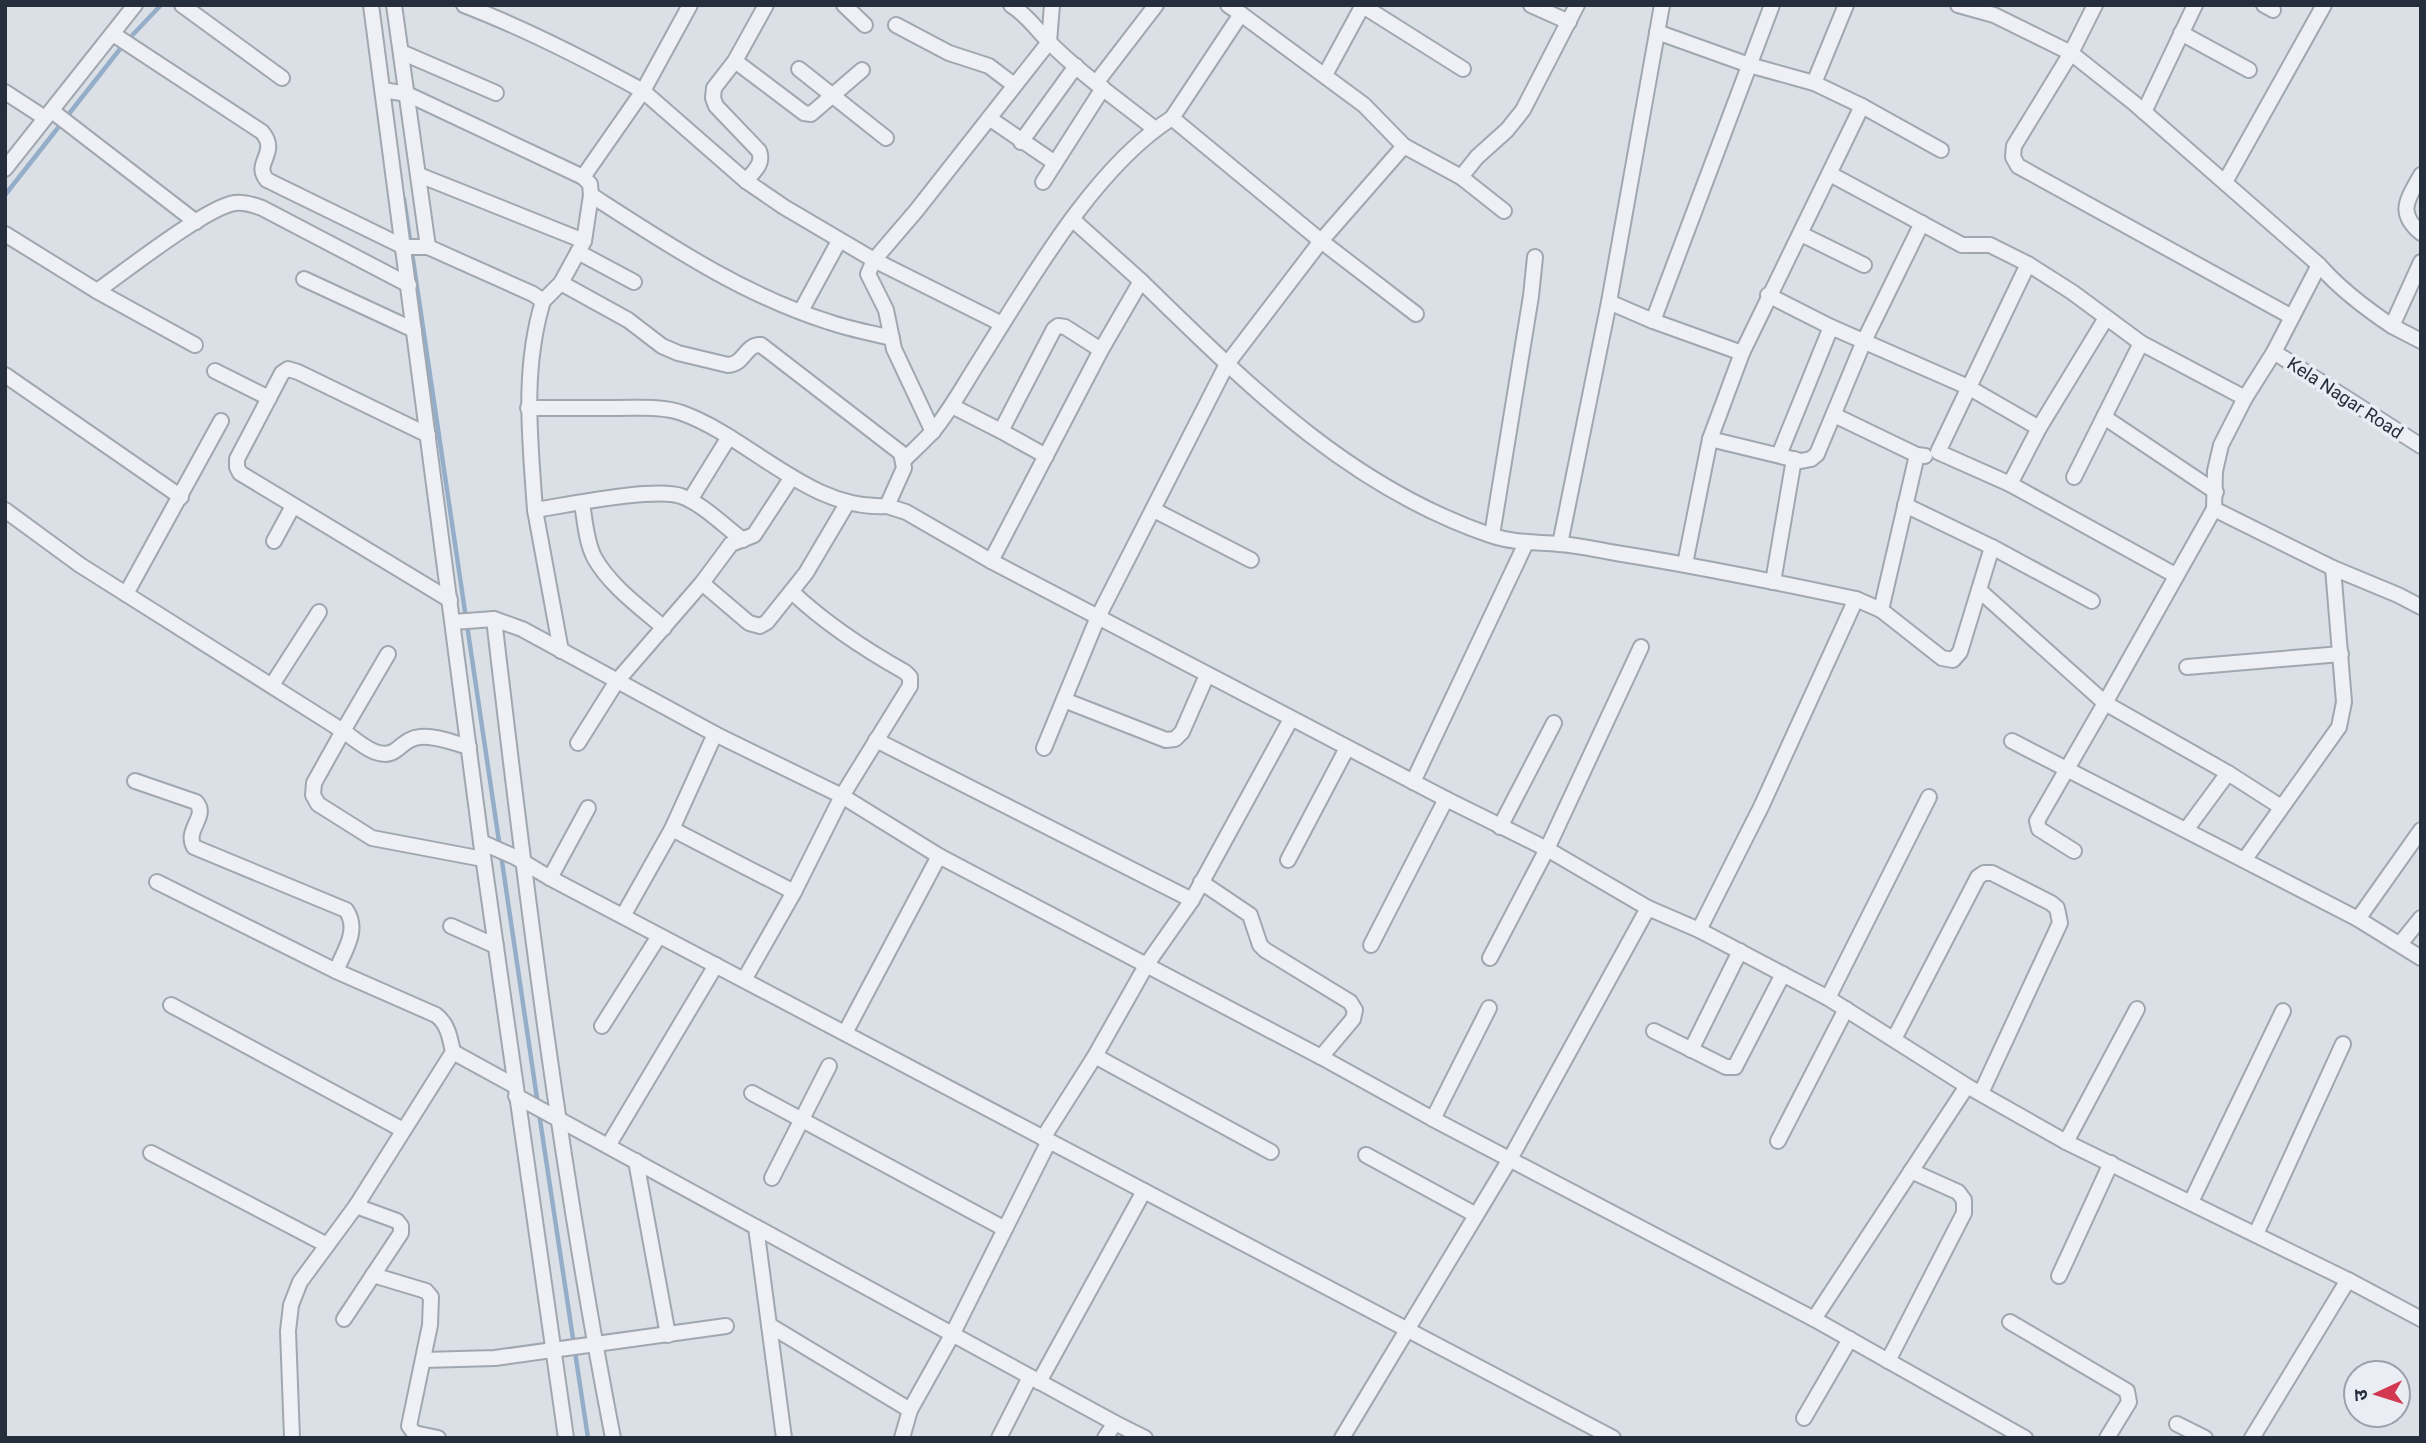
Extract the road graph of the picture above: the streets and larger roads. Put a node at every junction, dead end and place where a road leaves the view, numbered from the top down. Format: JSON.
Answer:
{"nodes":[{"id":1,"x":182,"y":5,"type":"edge"},
{"id":2,"x":371,"y":5,"type":"edge"},
{"id":3,"x":394,"y":5,"type":"edge"},
{"id":4,"x":464,"y":5,"type":"edge"},
{"id":5,"x":690,"y":5,"type":"edge"},
{"id":6,"x":766,"y":5,"type":"edge"},
{"id":7,"x":844,"y":5,"type":"edge"},
{"id":8,"x":1011,"y":5,"type":"edge"},
{"id":9,"x":1052,"y":5,"type":"edge"},
{"id":10,"x":1156,"y":5,"type":"edge"},
{"id":11,"x":1228,"y":5,"type":"edge"},
{"id":12,"x":1531,"y":5,"type":"edge"},
{"id":13,"x":1577,"y":5,"type":"edge"},
{"id":14,"x":1662,"y":5,"type":"edge"},
{"id":15,"x":1772,"y":5,"type":"edge"},
{"id":16,"x":1846,"y":5,"type":"edge"},
{"id":17,"x":1958,"y":5,"type":"edge"},
{"id":18,"x":2095,"y":5,"type":"edge"},
{"id":19,"x":2194,"y":5,"type":"edge"},
{"id":20,"x":2324,"y":5,"type":"edge"},
{"id":21,"x":134,"y":6,"type":"edge"},
{"id":22,"x":1363,"y":6,"type":"edge"},
{"id":23,"x":1241,"y":14,"type":"junction"},
{"id":24,"x":1569,"y":22,"type":"junction"},
{"id":25,"x":865,"y":25,"type":"dead end"},
{"id":26,"x":896,"y":25,"type":"dead end"},
{"id":27,"x":1657,"y":32,"type":"junction"},
{"id":28,"x":2181,"y":33,"type":"junction"},
{"id":29,"x":121,"y":39,"type":"junction"},
{"id":30,"x":1049,"y":42,"type":"junction"},
{"id":31,"x":401,"y":52,"type":"junction"},
{"id":32,"x":2071,"y":53,"type":"junction"},
{"id":33,"x":735,"y":61,"type":"junction"},
{"id":34,"x":1749,"y":65,"type":"junction"},
{"id":35,"x":1076,"y":66,"type":"junction"},
{"id":36,"x":799,"y":69,"type":"dead end"},
{"id":37,"x":1463,"y":69,"type":"dead end"},
{"id":38,"x":2249,"y":69,"type":"dead end"},
{"id":39,"x":862,"y":70,"type":"dead end"},
{"id":40,"x":1325,"y":75,"type":"junction"},
{"id":41,"x":282,"y":78,"type":"dead end"},
{"id":42,"x":1814,"y":83,"type":"junction"},
{"id":43,"x":1014,"y":85,"type":"junction"},
{"id":44,"x":1100,"y":86,"type":"junction"},
{"id":45,"x":383,"y":90,"type":"junction"},
{"id":46,"x":643,"y":91,"type":"junction"},
{"id":47,"x":5,"y":92,"type":"edge"},
{"id":48,"x":496,"y":93,"type":"dead end"},
{"id":49,"x":407,"y":94,"type":"junction"},
{"id":50,"x":834,"y":95,"type":"junction"},
{"id":51,"x":1862,"y":106,"type":"junction"},
{"id":52,"x":2144,"y":112,"type":"junction"},
{"id":53,"x":55,"y":117,"type":"junction"},
{"id":54,"x":989,"y":118,"type":"junction"},
{"id":55,"x":1172,"y":118,"type":"junction"},
{"id":56,"x":1155,"y":129,"type":"junction"},
{"id":57,"x":886,"y":138,"type":"dead end"},
{"id":58,"x":1021,"y":142,"type":"junction"},
{"id":59,"x":1404,"y":146,"type":"junction"},
{"id":60,"x":1941,"y":149,"type":"dead end"},
{"id":61,"x":1055,"y":163,"type":"junction"},
{"id":62,"x":5,"y":169,"type":"edge"},
{"id":63,"x":1830,"y":174,"type":"junction"},
{"id":64,"x":419,"y":175,"type":"junction"},
{"id":65,"x":2421,"y":175,"type":"edge"},
{"id":66,"x":583,"y":177,"type":"junction"},
{"id":67,"x":1461,"y":177,"type":"junction"},
{"id":68,"x":746,"y":181,"type":"junction"},
{"id":69,"x":1043,"y":182,"type":"dead end"},
{"id":70,"x":2225,"y":182,"type":"junction"},
{"id":71,"x":591,"y":195,"type":"junction"},
{"id":72,"x":1503,"y":211,"type":"dead end"},
{"id":73,"x":1072,"y":219,"type":"junction"},
{"id":74,"x":195,"y":222,"type":"junction"},
{"id":75,"x":1922,"y":223,"type":"junction"},
{"id":76,"x":2421,"y":233,"type":"edge"},
{"id":77,"x":5,"y":234,"type":"edge"},
{"id":78,"x":1801,"y":234,"type":"junction"},
{"id":79,"x":839,"y":241,"type":"junction"},
{"id":80,"x":1321,"y":241,"type":"junction"},
{"id":81,"x":581,"y":246,"type":"junction"},
{"id":82,"x":417,"y":247,"type":"junction"},
{"id":83,"x":1535,"y":257,"type":"dead end"},
{"id":84,"x":874,"y":260,"type":"junction"},
{"id":85,"x":2421,"y":262,"type":"edge"},
{"id":86,"x":2028,"y":264,"type":"junction"},
{"id":87,"x":1864,"y":265,"type":"dead end"},
{"id":88,"x":2319,"y":265,"type":"junction"},
{"id":89,"x":304,"y":279,"type":"dead end"},
{"id":90,"x":1141,"y":281,"type":"junction"},
{"id":91,"x":634,"y":282,"type":"dead end"},
{"id":92,"x":561,"y":283,"type":"junction"},
{"id":93,"x":408,"y":285,"type":"junction"},
{"id":94,"x":97,"y":291,"type":"junction"},
{"id":95,"x":1768,"y":295,"type":"junction"},
{"id":96,"x":543,"y":301,"type":"junction"},
{"id":97,"x":1609,"y":302,"type":"junction"},
{"id":98,"x":801,"y":312,"type":"junction"},
{"id":99,"x":1416,"y":314,"type":"dead end"},
{"id":100,"x":2292,"y":317,"type":"junction"},
{"id":101,"x":2106,"y":318,"type":"junction"},
{"id":102,"x":1653,"y":321,"type":"junction"},
{"id":103,"x":1002,"y":324,"type":"junction"},
{"id":104,"x":2392,"y":326,"type":"junction"},
{"id":105,"x":1831,"y":327,"type":"junction"},
{"id":106,"x":414,"y":330,"type":"junction"},
{"id":107,"x":892,"y":338,"type":"junction"},
{"id":108,"x":1864,"y":341,"type":"junction"},
{"id":109,"x":2421,"y":341,"type":"edge"},
{"id":110,"x":2141,"y":343,"type":"junction"},
{"id":111,"x":195,"y":345,"type":"dead end"},
{"id":112,"x":1101,"y":350,"type":"junction"},
{"id":113,"x":2274,"y":352,"type":"junction"},
{"id":114,"x":1742,"y":353,"type":"junction"},
{"id":115,"x":1227,"y":364,"type":"junction"},
{"id":116,"x":215,"y":371,"type":"dead end"},
{"id":117,"x":5,"y":375,"type":"edge"},
{"id":118,"x":1968,"y":387,"type":"junction"},
{"id":119,"x":268,"y":398,"type":"junction"},
{"id":120,"x":2245,"y":398,"type":"junction"},
{"id":121,"x":952,"y":406,"type":"junction"},
{"id":122,"x":528,"y":408,"type":"junction"},
{"id":123,"x":1833,"y":415,"type":"junction"},
{"id":124,"x":2104,"y":416,"type":"junction"},
{"id":125,"x":221,"y":421,"type":"dead end"},
{"id":126,"x":2039,"y":428,"type":"junction"},
{"id":127,"x":1001,"y":431,"type":"junction"},
{"id":128,"x":933,"y":432,"type":"junction"},
{"id":129,"x":428,"y":435,"type":"junction"},
{"id":130,"x":729,"y":437,"type":"junction"},
{"id":131,"x":1710,"y":439,"type":"junction"},
{"id":132,"x":2421,"y":446,"type":"edge"},
{"id":133,"x":1938,"y":452,"type":"junction"},
{"id":134,"x":1917,"y":455,"type":"junction"},
{"id":135,"x":1046,"y":456,"type":"junction"},
{"id":136,"x":1786,"y":457,"type":"junction"},
{"id":137,"x":904,"y":460,"type":"junction"},
{"id":138,"x":792,"y":477,"type":"junction"},
{"id":139,"x":2074,"y":477,"type":"dead end"},
{"id":140,"x":2010,"y":484,"type":"junction"},
{"id":141,"x":2216,"y":492,"type":"junction"},
{"id":142,"x":181,"y":497,"type":"junction"},
{"id":143,"x":690,"y":500,"type":"junction"},
{"id":144,"x":848,"y":502,"type":"junction"},
{"id":145,"x":582,"y":503,"type":"junction"},
{"id":146,"x":1905,"y":505,"type":"junction"},
{"id":147,"x":293,"y":506,"type":"junction"},
{"id":148,"x":887,"y":506,"type":"junction"},
{"id":149,"x":2214,"y":509,"type":"junction"},
{"id":150,"x":5,"y":510,"type":"edge"},
{"id":151,"x":535,"y":510,"type":"junction"},
{"id":152,"x":1154,"y":510,"type":"junction"},
{"id":153,"x":1492,"y":535,"type":"junction"},
{"id":154,"x":743,"y":540,"type":"junction"},
{"id":155,"x":274,"y":541,"type":"dead end"},
{"id":156,"x":1526,"y":543,"type":"junction"},
{"id":157,"x":1560,"y":544,"type":"junction"},
{"id":158,"x":1992,"y":547,"type":"junction"},
{"id":159,"x":1251,"y":560,"type":"dead end"},
{"id":160,"x":991,"y":561,"type":"junction"},
{"id":161,"x":1685,"y":564,"type":"junction"},
{"id":162,"x":2333,"y":568,"type":"junction"},
{"id":163,"x":2175,"y":575,"type":"junction"},
{"id":164,"x":1773,"y":582,"type":"junction"},
{"id":165,"x":702,"y":583,"type":"junction"},
{"id":166,"x":1979,"y":590,"type":"junction"},
{"id":167,"x":792,"y":592,"type":"junction"},
{"id":168,"x":126,"y":594,"type":"junction"},
{"id":169,"x":1856,"y":599,"type":"junction"},
{"id":170,"x":450,"y":600,"type":"junction"},
{"id":171,"x":2092,"y":601,"type":"dead end"},
{"id":172,"x":2421,"y":607,"type":"edge"},
{"id":173,"x":1881,"y":610,"type":"junction"},
{"id":174,"x":319,"y":612,"type":"dead end"},
{"id":175,"x":1098,"y":617,"type":"junction"},
{"id":176,"x":487,"y":619,"type":"junction"},
{"id":177,"x":458,"y":622,"type":"junction"},
{"id":178,"x":664,"y":628,"type":"junction"},
{"id":179,"x":1641,"y":647,"type":"dead end"},
{"id":180,"x":561,"y":651,"type":"junction"},
{"id":181,"x":388,"y":654,"type":"dead end"},
{"id":182,"x":2341,"y":654,"type":"junction"},
{"id":183,"x":2186,"y":667,"type":"dead end"},
{"id":184,"x":1207,"y":675,"type":"junction"},
{"id":185,"x":617,"y":681,"type":"junction"},
{"id":186,"x":272,"y":685,"type":"junction"},
{"id":187,"x":1064,"y":700,"type":"junction"},
{"id":188,"x":2105,"y":703,"type":"junction"},
{"id":189,"x":1291,"y":719,"type":"junction"},
{"id":190,"x":1554,"y":723,"type":"dead end"},
{"id":191,"x":343,"y":731,"type":"junction"},
{"id":192,"x":715,"y":734,"type":"junction"},
{"id":193,"x":876,"y":740,"type":"junction"},
{"id":194,"x":2012,"y":741,"type":"dead end"},
{"id":195,"x":578,"y":743,"type":"dead end"},
{"id":196,"x":469,"y":747,"type":"junction"},
{"id":197,"x":1044,"y":748,"type":"dead end"},
{"id":198,"x":1346,"y":748,"type":"junction"},
{"id":199,"x":2067,"y":770,"type":"junction"},
{"id":200,"x":2228,"y":773,"type":"junction"},
{"id":201,"x":135,"y":781,"type":"dead end"},
{"id":202,"x":1413,"y":782,"type":"junction"},
{"id":203,"x":842,"y":796,"type":"junction"},
{"id":204,"x":1929,"y":797,"type":"dead end"},
{"id":205,"x":1446,"y":799,"type":"junction"},
{"id":206,"x":2281,"y":807,"type":"junction"},
{"id":207,"x":588,"y":808,"type":"dead end"},
{"id":208,"x":1500,"y":827,"type":"junction"},
{"id":209,"x":672,"y":829,"type":"junction"},
{"id":210,"x":2186,"y":830,"type":"junction"},
{"id":211,"x":2421,"y":830,"type":"edge"},
{"id":212,"x":481,"y":842,"type":"junction"},
{"id":213,"x":1547,"y":849,"type":"junction"},
{"id":214,"x":2074,"y":851,"type":"dead end"},
{"id":215,"x":939,"y":856,"type":"junction"},
{"id":216,"x":483,"y":859,"type":"junction"},
{"id":217,"x":519,"y":859,"type":"junction"},
{"id":218,"x":2245,"y":859,"type":"junction"},
{"id":219,"x":1288,"y":860,"type":"dead end"},
{"id":220,"x":550,"y":878,"type":"junction"},
{"id":221,"x":157,"y":882,"type":"dead end"},
{"id":222,"x":1202,"y":883,"type":"junction"},
{"id":223,"x":794,"y":892,"type":"junction"},
{"id":224,"x":1192,"y":900,"type":"junction"},
{"id":225,"x":1648,"y":908,"type":"junction"},
{"id":226,"x":623,"y":916,"type":"junction"},
{"id":227,"x":2421,"y":918,"type":"edge"},
{"id":228,"x":2358,"y":919,"type":"junction"},
{"id":229,"x":451,"y":926,"type":"dead end"},
{"id":230,"x":1699,"y":930,"type":"junction"},
{"id":231,"x":659,"y":936,"type":"junction"},
{"id":232,"x":1371,"y":944,"type":"dead end"},
{"id":233,"x":2400,"y":944,"type":"junction"},
{"id":234,"x":496,"y":946,"type":"junction"},
{"id":235,"x":1740,"y":951,"type":"junction"},
{"id":236,"x":1490,"y":958,"type":"dead end"},
{"id":237,"x":2421,"y":958,"type":"edge"},
{"id":238,"x":1147,"y":964,"type":"junction"},
{"id":239,"x":716,"y":965,"type":"junction"},
{"id":240,"x":336,"y":971,"type":"junction"},
{"id":241,"x":1783,"y":974,"type":"junction"},
{"id":242,"x":744,"y":980,"type":"junction"},
{"id":243,"x":1828,"y":998,"type":"junction"},
{"id":244,"x":171,"y":1005,"type":"dead end"},
{"id":245,"x":1489,"y":1007,"type":"dead end"},
{"id":246,"x":1846,"y":1009,"type":"junction"},
{"id":247,"x":2137,"y":1009,"type":"dead end"},
{"id":248,"x":2283,"y":1012,"type":"dead end"},
{"id":249,"x":602,"y":1026,"type":"dead end"},
{"id":250,"x":1654,"y":1031,"type":"dead end"},
{"id":251,"x":845,"y":1033,"type":"junction"},
{"id":252,"x":1894,"y":1039,"type":"junction"},
{"id":253,"x":2343,"y":1044,"type":"dead end"},
{"id":254,"x":1691,"y":1050,"type":"junction"},
{"id":255,"x":453,"y":1052,"type":"junction"},
{"id":256,"x":1095,"y":1056,"type":"junction"},
{"id":257,"x":1321,"y":1056,"type":"junction"},
{"id":258,"x":829,"y":1066,"type":"dead end"},
{"id":259,"x":1967,"y":1086,"type":"junction"},
{"id":260,"x":515,"y":1091,"type":"junction"},
{"id":261,"x":752,"y":1093,"type":"dead end"},
{"id":262,"x":1982,"y":1093,"type":"junction"},
{"id":263,"x":547,"y":1113,"type":"junction"},
{"id":264,"x":1433,"y":1119,"type":"junction"},
{"id":265,"x":802,"y":1120,"type":"junction"},
{"id":266,"x":403,"y":1130,"type":"junction"},
{"id":267,"x":1046,"y":1139,"type":"junction"},
{"id":268,"x":1778,"y":1141,"type":"dead end"},
{"id":269,"x":2066,"y":1142,"type":"junction"},
{"id":270,"x":608,"y":1146,"type":"junction"},
{"id":271,"x":1271,"y":1152,"type":"dead end"},
{"id":272,"x":151,"y":1153,"type":"dead end"},
{"id":273,"x":1366,"y":1155,"type":"dead end"},
{"id":274,"x":1510,"y":1159,"type":"junction"},
{"id":275,"x":636,"y":1161,"type":"junction"},
{"id":276,"x":2110,"y":1163,"type":"junction"},
{"id":277,"x":1911,"y":1171,"type":"junction"},
{"id":278,"x":772,"y":1178,"type":"dead end"},
{"id":279,"x":1144,"y":1191,"type":"junction"},
{"id":280,"x":2191,"y":1202,"type":"junction"},
{"id":281,"x":356,"y":1206,"type":"junction"},
{"id":282,"x":1476,"y":1215,"type":"junction"},
{"id":283,"x":756,"y":1227,"type":"junction"},
{"id":284,"x":1005,"y":1229,"type":"junction"},
{"id":285,"x":2256,"y":1234,"type":"junction"},
{"id":286,"x":327,"y":1245,"type":"junction"},
{"id":287,"x":373,"y":1275,"type":"junction"},
{"id":288,"x":2059,"y":1276,"type":"dead end"},
{"id":289,"x":2348,"y":1280,"type":"junction"},
{"id":290,"x":1814,"y":1318,"type":"junction"},
{"id":291,"x":344,"y":1319,"type":"dead end"},
{"id":292,"x":2421,"y":1319,"type":"edge"},
{"id":293,"x":2010,"y":1322,"type":"dead end"},
{"id":294,"x":769,"y":1325,"type":"junction"},
{"id":295,"x":726,"y":1326,"type":"dead end"},
{"id":296,"x":1407,"y":1329,"type":"junction"},
{"id":297,"x":668,"y":1335,"type":"junction"},
{"id":298,"x":952,"y":1335,"type":"junction"},
{"id":299,"x":1850,"y":1339,"type":"junction"},
{"id":300,"x":595,"y":1344,"type":"junction"},
{"id":301,"x":553,"y":1350,"type":"junction"},
{"id":302,"x":423,"y":1360,"type":"junction"},
{"id":303,"x":1888,"y":1361,"type":"junction"},
{"id":304,"x":1035,"y":1380,"type":"junction"},
{"id":305,"x":910,"y":1410,"type":"junction"},
{"id":306,"x":1804,"y":1418,"type":"dead end"},
{"id":307,"x":1115,"y":1423,"type":"junction"},
{"id":308,"x":2177,"y":1424,"type":"dead end"},
{"id":309,"x":898,"y":1437,"type":"edge"},
{"id":310,"x":292,"y":1438,"type":"edge"},
{"id":311,"x":438,"y":1438,"type":"edge"},
{"id":312,"x":566,"y":1438,"type":"edge"},
{"id":313,"x":613,"y":1438,"type":"edge"},
{"id":314,"x":784,"y":1438,"type":"edge"},
{"id":315,"x":999,"y":1438,"type":"edge"},
{"id":316,"x":1105,"y":1438,"type":"edge"},
{"id":317,"x":1145,"y":1438,"type":"edge"},
{"id":318,"x":1342,"y":1438,"type":"edge"},
{"id":319,"x":1614,"y":1438,"type":"edge"},
{"id":320,"x":2025,"y":1438,"type":"edge"},
{"id":321,"x":2107,"y":1438,"type":"edge"},
{"id":322,"x":2205,"y":1438,"type":"edge"},
{"id":323,"x":2252,"y":1438,"type":"edge"}],
"edges":[{"from":1,"to":41,"type":"street"},
{"from":2,"to":45,"type":"street"},
{"from":3,"to":31,"type":"street"},
{"from":4,"to":46,"type":"street"},
{"from":5,"to":46,"type":"street"},
{"from":6,"to":33,"type":"street"},
{"from":7,"to":25,"type":"street"},
{"from":8,"to":30,"type":"street"},
{"from":9,"to":30,"type":"street"},
{"from":10,"to":44,"type":"street"},
{"from":11,"to":23,"type":"street"},
{"from":12,"to":24,"type":"street"},
{"from":13,"to":24,"type":"street"},
{"from":14,"to":27,"type":"street"},
{"from":15,"to":34,"type":"street"},
{"from":16,"to":42,"type":"street"},
{"from":17,"to":32,"type":"street"},
{"from":18,"to":32,"type":"street"},
{"from":19,"to":28,"type":"street"},
{"from":20,"to":70,"type":"street"},
{"from":21,"to":29,"type":"street"},
{"from":22,"to":37,"type":"street"},
{"from":22,"to":40,"type":"street"},
{"from":23,"to":40,"type":"street"},
{"from":23,"to":55,"type":"street"},
{"from":24,"to":67,"type":"street"},
{"from":26,"to":43,"type":"street"},
{"from":27,"to":34,"type":"street"},
{"from":27,"to":97,"type":"street"},
{"from":28,"to":38,"type":"street"},
{"from":28,"to":52,"type":"street"},
{"from":29,"to":53,"type":"street"},
{"from":29,"to":82,"type":"street"},
{"from":30,"to":35,"type":"street"},
{"from":30,"to":43,"type":"street"},
{"from":31,"to":48,"type":"street"},
{"from":31,"to":49,"type":"street"},
{"from":32,"to":52,"type":"street"},
{"from":32,"to":100,"type":"street"},
{"from":33,"to":50,"type":"street"},
{"from":33,"to":68,"type":"street"},
{"from":34,"to":42,"type":"street"},
{"from":34,"to":102,"type":"street"},
{"from":35,"to":44,"type":"street"},
{"from":35,"to":58,"type":"street"},
{"from":36,"to":50,"type":"street"},
{"from":39,"to":50,"type":"street"},
{"from":40,"to":59,"type":"street"},
{"from":42,"to":51,"type":"street"},
{"from":43,"to":54,"type":"street"},
{"from":44,"to":56,"type":"street"},
{"from":44,"to":61,"type":"street"},
{"from":45,"to":49,"type":"street"},
{"from":45,"to":82,"type":"street"},
{"from":46,"to":66,"type":"street"},
{"from":46,"to":68,"type":"street"},
{"from":47,"to":53,"type":"street"},
{"from":49,"to":64,"type":"street"},
{"from":49,"to":66,"type":"street"},
{"from":50,"to":57,"type":"street"},
{"from":51,"to":60,"type":"street"},
{"from":51,"to":63,"type":"street"},
{"from":52,"to":70,"type":"street"},
{"from":53,"to":62,"type":"street"},
{"from":53,"to":74,"type":"street"},
{"from":54,"to":58,"type":"street"},
{"from":54,"to":84,"type":"street"},
{"from":55,"to":56,"type":"street"},
{"from":55,"to":80,"type":"street"},
{"from":56,"to":73,"type":"street"},
{"from":58,"to":61,"type":"street"},
{"from":59,"to":67,"type":"street"},
{"from":59,"to":80,"type":"street"},
{"from":61,"to":69,"type":"street"},
{"from":63,"to":75,"type":"street"},
{"from":63,"to":78,"type":"street"},
{"from":64,"to":81,"type":"street"},
{"from":64,"to":82,"type":"street"},
{"from":65,"to":76,"type":"street"},
{"from":66,"to":71,"type":"street"},
{"from":67,"to":72,"type":"street"},
{"from":68,"to":79,"type":"street"},
{"from":70,"to":88,"type":"street"},
{"from":71,"to":81,"type":"street"},
{"from":71,"to":98,"type":"street"},
{"from":73,"to":90,"type":"street"},
{"from":73,"to":103,"type":"street"},
{"from":74,"to":93,"type":"street"},
{"from":74,"to":94,"type":"street"},
{"from":75,"to":86,"type":"street"},
{"from":75,"to":108,"type":"street"},
{"from":77,"to":94,"type":"street"},
{"from":78,"to":87,"type":"street"},
{"from":78,"to":95,"type":"street"},
{"from":79,"to":84,"type":"street"},
{"from":79,"to":98,"type":"street"},
{"from":80,"to":99,"type":"street"},
{"from":80,"to":115,"type":"street"},
{"from":81,"to":91,"type":"street"},
{"from":81,"to":92,"type":"street"},
{"from":82,"to":93,"type":"street"},
{"from":82,"to":96,"type":"street"},
{"from":83,"to":153,"type":"street"},
{"from":84,"to":103,"type":"street"},
{"from":84,"to":107,"type":"street"},
{"from":85,"to":104,"type":"street"},
{"from":86,"to":101,"type":"street"},
{"from":86,"to":118,"type":"street"},
{"from":88,"to":100,"type":"street"},
{"from":88,"to":104,"type":"street"},
{"from":89,"to":106,"type":"street"},
{"from":90,"to":112,"type":"street"},
{"from":90,"to":115,"type":"street"},
{"from":92,"to":96,"type":"street"},
{"from":92,"to":137,"type":"street"},
{"from":93,"to":106,"type":"street"},
{"from":94,"to":111,"type":"street"},
{"from":95,"to":105,"type":"street"},
{"from":95,"to":114,"type":"street"},
{"from":96,"to":122,"type":"street"},
{"from":97,"to":102,"type":"street"},
{"from":97,"to":157,"type":"street"},
{"from":98,"to":107,"type":"street"},
{"from":100,"to":113,"type":"street"},
{"from":101,"to":110,"type":"street"},
{"from":101,"to":126,"type":"street"},
{"from":102,"to":114,"type":"street"},
{"from":103,"to":121,"type":"street"},
{"from":104,"to":109,"type":"street"},
{"from":105,"to":108,"type":"street"},
{"from":105,"to":136,"type":"street"},
{"from":106,"to":129,"type":"street"},
{"from":107,"to":128,"type":"street"},
{"from":108,"to":118,"type":"street"},
{"from":108,"to":123,"type":"street"},
{"from":110,"to":120,"type":"street"},
{"from":110,"to":124,"type":"street"},
{"from":112,"to":127,"type":"street"},
{"from":112,"to":135,"type":"street"},
{"from":113,"to":120,"type":"street","name":"Kela Nagar Road"},
{"from":113,"to":132,"type":"street","name":"Kela Nagar Road"},
{"from":114,"to":131,"type":"street"},
{"from":115,"to":152,"type":"street"},
{"from":115,"to":153,"type":"street"},
{"from":116,"to":119,"type":"street"},
{"from":117,"to":142,"type":"street"},
{"from":118,"to":126,"type":"street"},
{"from":118,"to":133,"type":"street"},
{"from":119,"to":129,"type":"street"},
{"from":119,"to":147,"type":"street"},
{"from":120,"to":141,"type":"street","name":"Kela Nagar Road"},
{"from":121,"to":127,"type":"street"},
{"from":121,"to":128,"type":"street"},
{"from":122,"to":130,"type":"street"},
{"from":122,"to":151,"type":"street"},
{"from":123,"to":134,"type":"street"},
{"from":123,"to":136,"type":"street"},
{"from":124,"to":139,"type":"street"},
{"from":124,"to":141,"type":"street"},
{"from":125,"to":142,"type":"street"},
{"from":126,"to":140,"type":"street"},
{"from":127,"to":135,"type":"street"},
{"from":128,"to":137,"type":"street"},
{"from":129,"to":170,"type":"street"},
{"from":130,"to":138,"type":"street"},
{"from":130,"to":143,"type":"street"},
{"from":131,"to":136,"type":"street"},
{"from":131,"to":161,"type":"street"},
{"from":133,"to":134,"type":"street"},
{"from":133,"to":140,"type":"street"},
{"from":134,"to":146,"type":"street"},
{"from":135,"to":160,"type":"street"},
{"from":136,"to":164,"type":"street"},
{"from":137,"to":148,"type":"street"},
{"from":138,"to":144,"type":"street"},
{"from":138,"to":154,"type":"street"},
{"from":140,"to":163,"type":"street"},
{"from":141,"to":149,"type":"street","name":"Kela Nagar Road"},
{"from":142,"to":168,"type":"street"},
{"from":143,"to":145,"type":"street"},
{"from":143,"to":154,"type":"street"},
{"from":144,"to":148,"type":"street"},
{"from":144,"to":167,"type":"street"},
{"from":145,"to":151,"type":"street"},
{"from":145,"to":178,"type":"street"},
{"from":146,"to":158,"type":"street"},
{"from":146,"to":173,"type":"street"},
{"from":147,"to":155,"type":"street"},
{"from":147,"to":170,"type":"street"},
{"from":148,"to":160,"type":"street"},
{"from":149,"to":162,"type":"street"},
{"from":149,"to":163,"type":"street"},
{"from":150,"to":168,"type":"street"},
{"from":151,"to":180,"type":"street"},
{"from":152,"to":159,"type":"street"},
{"from":152,"to":175,"type":"street"},
{"from":153,"to":156,"type":"street"},
{"from":154,"to":165,"type":"street"},
{"from":156,"to":157,"type":"street"},
{"from":156,"to":202,"type":"street"},
{"from":157,"to":161,"type":"street"},
{"from":158,"to":166,"type":"street"},
{"from":158,"to":171,"type":"street"},
{"from":160,"to":175,"type":"street"},
{"from":161,"to":164,"type":"street"},
{"from":162,"to":172,"type":"street"},
{"from":162,"to":182,"type":"street"},
{"from":163,"to":188,"type":"street"},
{"from":164,"to":169,"type":"street"},
{"from":165,"to":167,"type":"street"},
{"from":165,"to":178,"type":"street"},
{"from":166,"to":173,"type":"street"},
{"from":166,"to":188,"type":"street"},
{"from":167,"to":193,"type":"street"},
{"from":168,"to":186,"type":"street"},
{"from":169,"to":173,"type":"street"},
{"from":169,"to":230,"type":"street"},
{"from":170,"to":177,"type":"street"},
{"from":174,"to":186,"type":"street"},
{"from":175,"to":184,"type":"street"},
{"from":175,"to":187,"type":"street"},
{"from":176,"to":177,"type":"street"},
{"from":176,"to":180,"type":"street"},
{"from":176,"to":217,"type":"street"},
{"from":177,"to":196,"type":"street"},
{"from":178,"to":185,"type":"street"},
{"from":179,"to":213,"type":"street"},
{"from":180,"to":185,"type":"street"},
{"from":181,"to":191,"type":"street"},
{"from":182,"to":183,"type":"street"},
{"from":182,"to":206,"type":"street"},
{"from":184,"to":187,"type":"street"},
{"from":184,"to":189,"type":"street"},
{"from":185,"to":192,"type":"street"},
{"from":185,"to":195,"type":"street"},
{"from":186,"to":191,"type":"street"},
{"from":187,"to":197,"type":"street"},
{"from":188,"to":199,"type":"street"},
{"from":188,"to":200,"type":"street"},
{"from":189,"to":198,"type":"street"},
{"from":189,"to":222,"type":"street"},
{"from":190,"to":208,"type":"street"},
{"from":191,"to":196,"type":"street"},
{"from":191,"to":216,"type":"street"},
{"from":192,"to":203,"type":"street"},
{"from":192,"to":209,"type":"street"},
{"from":193,"to":203,"type":"street"},
{"from":193,"to":224,"type":"street"},
{"from":194,"to":199,"type":"street"},
{"from":196,"to":212,"type":"street"},
{"from":198,"to":202,"type":"street"},
{"from":198,"to":219,"type":"street"},
{"from":199,"to":210,"type":"street"},
{"from":199,"to":214,"type":"street"},
{"from":200,"to":206,"type":"street"},
{"from":200,"to":210,"type":"street"},
{"from":201,"to":240,"type":"street"},
{"from":202,"to":205,"type":"street"},
{"from":203,"to":215,"type":"street"},
{"from":203,"to":223,"type":"street"},
{"from":204,"to":243,"type":"street"},
{"from":205,"to":208,"type":"street"},
{"from":205,"to":232,"type":"street"},
{"from":206,"to":218,"type":"street"},
{"from":207,"to":220,"type":"street"},
{"from":208,"to":213,"type":"street"},
{"from":209,"to":223,"type":"street"},
{"from":209,"to":226,"type":"street"},
{"from":210,"to":218,"type":"street"},
{"from":211,"to":228,"type":"street"},
{"from":212,"to":216,"type":"street"},
{"from":212,"to":217,"type":"street"},
{"from":213,"to":225,"type":"street"},
{"from":213,"to":236,"type":"street"},
{"from":215,"to":238,"type":"street"},
{"from":215,"to":251,"type":"street"},
{"from":216,"to":234,"type":"street"},
{"from":217,"to":220,"type":"street"},
{"from":217,"to":263,"type":"street"},
{"from":218,"to":228,"type":"street"},
{"from":220,"to":226,"type":"street"},
{"from":221,"to":240,"type":"street"},
{"from":222,"to":224,"type":"street"},
{"from":222,"to":257,"type":"street"},
{"from":223,"to":242,"type":"street"},
{"from":224,"to":238,"type":"street"},
{"from":225,"to":230,"type":"street"},
{"from":225,"to":274,"type":"street"},
{"from":226,"to":231,"type":"street"},
{"from":227,"to":233,"type":"street"},
{"from":228,"to":233,"type":"street"},
{"from":229,"to":234,"type":"street"},
{"from":230,"to":235,"type":"street"},
{"from":231,"to":239,"type":"street"},
{"from":231,"to":249,"type":"street"},
{"from":233,"to":237,"type":"street"},
{"from":234,"to":260,"type":"street"},
{"from":235,"to":241,"type":"street"},
{"from":235,"to":254,"type":"street"},
{"from":238,"to":256,"type":"street"},
{"from":238,"to":257,"type":"street"},
{"from":239,"to":242,"type":"street"},
{"from":239,"to":270,"type":"street"},
{"from":240,"to":255,"type":"street"},
{"from":241,"to":243,"type":"street"},
{"from":241,"to":254,"type":"street"},
{"from":242,"to":251,"type":"street"},
{"from":243,"to":246,"type":"street"},
{"from":244,"to":266,"type":"street"},
{"from":245,"to":264,"type":"street"},
{"from":246,"to":252,"type":"street"},
{"from":246,"to":268,"type":"street"},
{"from":247,"to":269,"type":"street"},
{"from":248,"to":280,"type":"street"},
{"from":250,"to":254,"type":"street"},
{"from":251,"to":267,"type":"street"},
{"from":252,"to":259,"type":"street"},
{"from":252,"to":262,"type":"street"},
{"from":253,"to":285,"type":"street"},
{"from":255,"to":260,"type":"street"},
{"from":255,"to":266,"type":"street"},
{"from":256,"to":267,"type":"street"},
{"from":256,"to":271,"type":"street"},
{"from":257,"to":264,"type":"street"},
{"from":258,"to":265,"type":"street"},
{"from":259,"to":262,"type":"street"},
{"from":259,"to":277,"type":"street"},
{"from":260,"to":263,"type":"street"},
{"from":260,"to":301,"type":"street"},
{"from":261,"to":265,"type":"street"},
{"from":262,"to":269,"type":"street"},
{"from":263,"to":270,"type":"street"},
{"from":263,"to":300,"type":"street"},
{"from":264,"to":274,"type":"street"},
{"from":265,"to":278,"type":"street"},
{"from":265,"to":284,"type":"street"},
{"from":266,"to":281,"type":"street"},
{"from":267,"to":279,"type":"street"},
{"from":267,"to":284,"type":"street"},
{"from":269,"to":276,"type":"street"},
{"from":270,"to":275,"type":"street"},
{"from":272,"to":286,"type":"street"},
{"from":273,"to":282,"type":"street"},
{"from":274,"to":282,"type":"street"},
{"from":274,"to":290,"type":"street"},
{"from":275,"to":283,"type":"street"},
{"from":275,"to":297,"type":"street"},
{"from":276,"to":280,"type":"street"},
{"from":276,"to":288,"type":"street"},
{"from":277,"to":290,"type":"street"},
{"from":277,"to":303,"type":"street"},
{"from":279,"to":296,"type":"street"},
{"from":279,"to":304,"type":"street"},
{"from":280,"to":285,"type":"street"},
{"from":281,"to":286,"type":"street"},
{"from":281,"to":287,"type":"street"},
{"from":282,"to":296,"type":"street"},
{"from":283,"to":294,"type":"street"},
{"from":283,"to":298,"type":"street"},
{"from":284,"to":298,"type":"street"},
{"from":285,"to":289,"type":"street"},
{"from":286,"to":310,"type":"street"},
{"from":287,"to":291,"type":"street"},
{"from":287,"to":302,"type":"street"},
{"from":289,"to":292,"type":"street"},
{"from":289,"to":323,"type":"street"},
{"from":290,"to":299,"type":"street"},
{"from":293,"to":321,"type":"street"},
{"from":294,"to":305,"type":"street"},
{"from":294,"to":314,"type":"street"},
{"from":295,"to":297,"type":"street"},
{"from":296,"to":318,"type":"street"},
{"from":296,"to":319,"type":"street"},
{"from":297,"to":300,"type":"street"},
{"from":298,"to":304,"type":"street"},
{"from":298,"to":305,"type":"street"},
{"from":299,"to":303,"type":"street"},
{"from":299,"to":306,"type":"street"},
{"from":300,"to":301,"type":"street"},
{"from":300,"to":313,"type":"street"},
{"from":301,"to":302,"type":"street"},
{"from":301,"to":312,"type":"street"},
{"from":302,"to":311,"type":"street"},
{"from":303,"to":320,"type":"street"},
{"from":304,"to":307,"type":"street"},
{"from":304,"to":315,"type":"street"},
{"from":305,"to":309,"type":"street"},
{"from":307,"to":316,"type":"street"},
{"from":307,"to":317,"type":"street"},
{"from":308,"to":322,"type":"street"}]}
